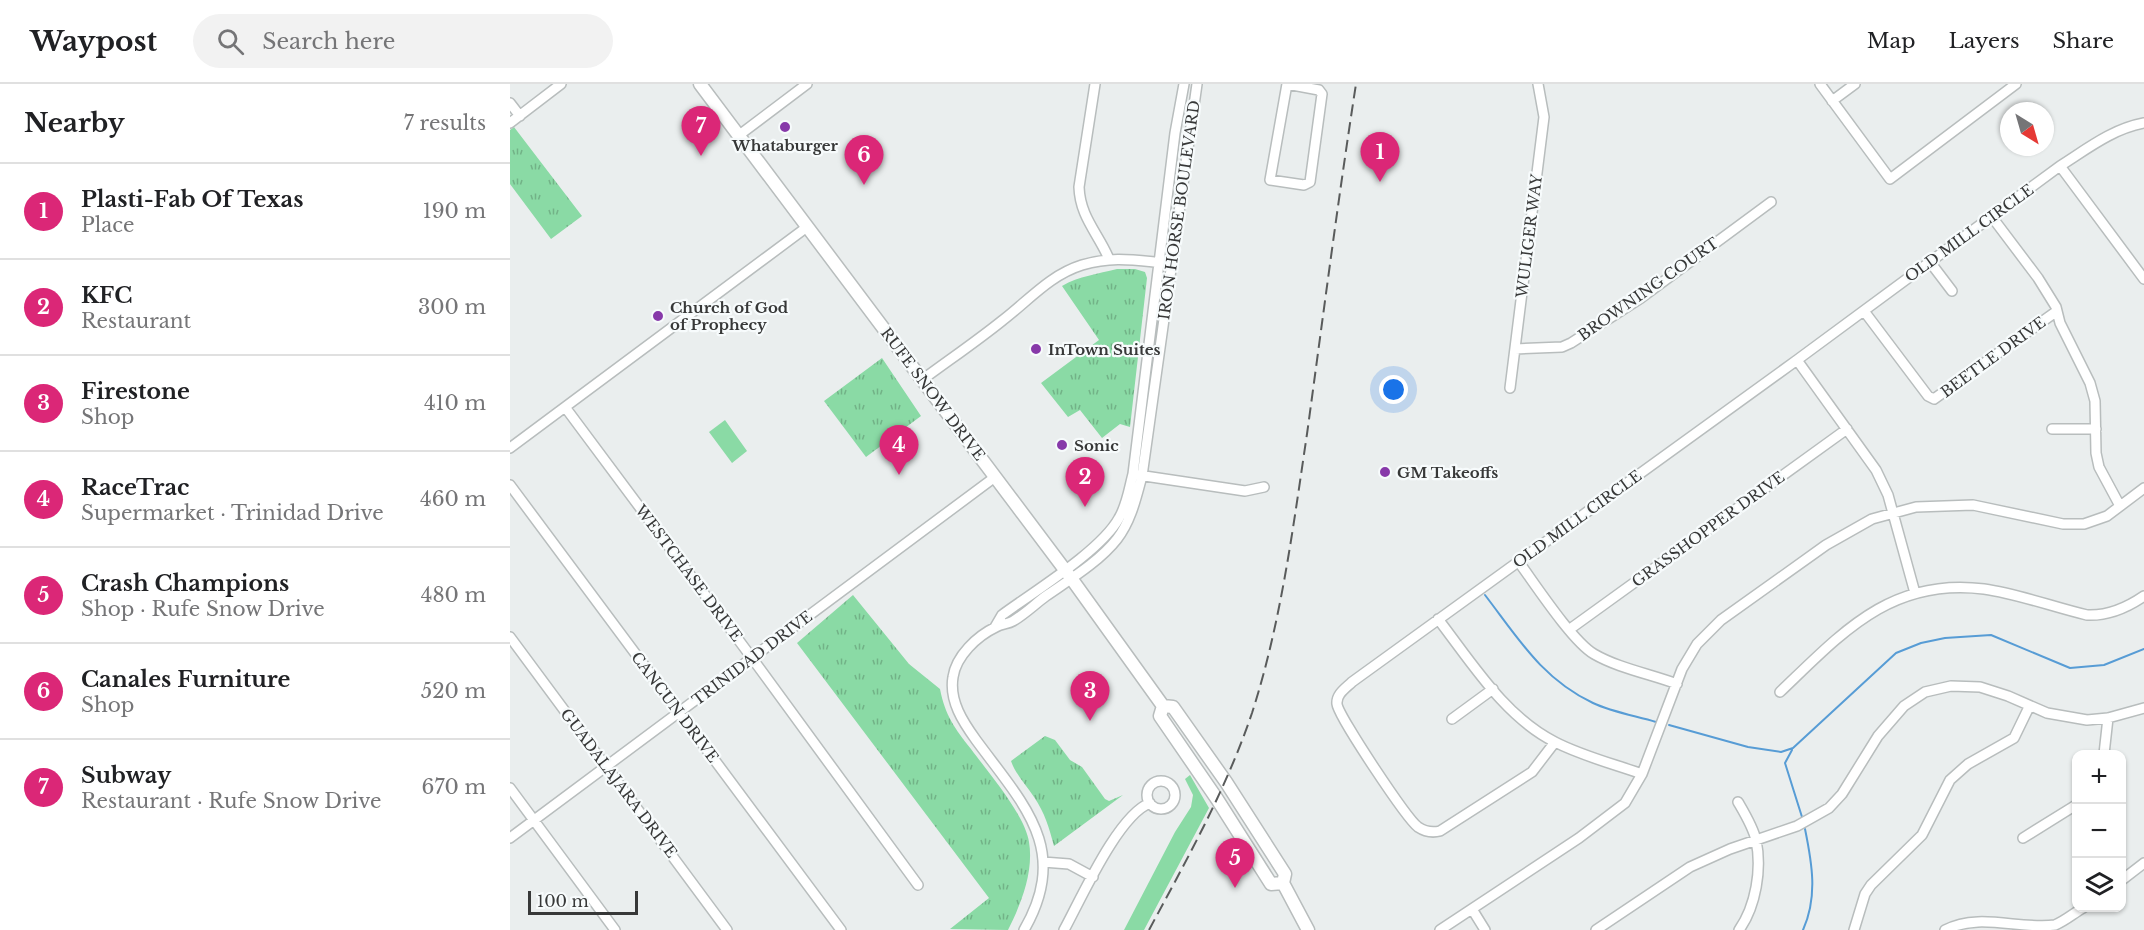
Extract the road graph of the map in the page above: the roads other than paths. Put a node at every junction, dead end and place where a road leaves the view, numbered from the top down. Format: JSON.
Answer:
{"nodes":[{"id":1,"x":561,"y":84,"type":"edge"},
{"id":2,"x":700,"y":84,"type":"edge"},
{"id":3,"x":807,"y":84,"type":"edge"},
{"id":4,"x":1095,"y":84,"type":"edge"},
{"id":5,"x":1184,"y":84,"type":"edge"},
{"id":6,"x":1197,"y":84,"type":"edge"},
{"id":7,"x":1287,"y":84,"type":"edge"},
{"id":8,"x":1538,"y":84,"type":"edge"},
{"id":9,"x":1820,"y":84,"type":"edge"},
{"id":10,"x":1855,"y":84,"type":"edge"},
{"id":11,"x":2016,"y":84,"type":"edge"},
{"id":12,"x":1832,"y":101,"type":"junction"},
{"id":13,"x":510,"y":103,"type":"edge"},
{"id":14,"x":520,"y":116,"type":"junction"},
{"id":15,"x":510,"y":123,"type":"edge"},
{"id":16,"x":2144,"y":123,"type":"edge"},
{"id":17,"x":738,"y":136,"type":"junction"},
{"id":18,"x":2060,"y":166,"type":"junction"},
{"id":19,"x":1771,"y":202,"type":"dead end"},
{"id":20,"x":1992,"y":217,"type":"junction"},
{"id":21,"x":807,"y":227,"type":"junction"},
{"id":22,"x":1109,"y":259,"type":"junction"},
{"id":23,"x":1159,"y":262,"type":"junction"},
{"id":24,"x":1930,"y":262,"type":"junction"},
{"id":25,"x":1172,"y":263,"type":"junction"},
{"id":26,"x":2144,"y":279,"type":"edge"},
{"id":27,"x":1952,"y":291,"type":"dead end"},
{"id":28,"x":1864,"y":311,"type":"junction"},
{"id":29,"x":2057,"y":311,"type":"junction"},
{"id":30,"x":1515,"y":349,"type":"junction"},
{"id":31,"x":1797,"y":360,"type":"junction"},
{"id":32,"x":922,"y":380,"type":"junction"},
{"id":33,"x":1510,"y":388,"type":"dead end"},
{"id":34,"x":565,"y":407,"type":"junction"},
{"id":35,"x":1847,"y":429,"type":"junction"},
{"id":36,"x":2052,"y":429,"type":"dead end"},
{"id":37,"x":2096,"y":429,"type":"junction"},
{"id":38,"x":510,"y":448,"type":"edge"},
{"id":39,"x":1137,"y":475,"type":"junction"},
{"id":40,"x":995,"y":477,"type":"junction"},
{"id":41,"x":510,"y":485,"type":"edge"},
{"id":42,"x":1264,"y":487,"type":"dead end"},
{"id":43,"x":2144,"y":488,"type":"edge"},
{"id":44,"x":2120,"y":506,"type":"junction"},
{"id":45,"x":1893,"y":512,"type":"junction"},
{"id":46,"x":1518,"y":561,"type":"junction"},
{"id":47,"x":1068,"y":574,"type":"junction"},
{"id":48,"x":1915,"y":593,"type":"junction"},
{"id":49,"x":2144,"y":596,"type":"edge"},
{"id":50,"x":1438,"y":619,"type":"junction"},
{"id":51,"x":1570,"y":629,"type":"junction"},
{"id":52,"x":510,"y":637,"type":"edge"},
{"id":53,"x":752,"y":658,"type":"junction"},
{"id":54,"x":1677,"y":684,"type":"junction"},
{"id":55,"x":1492,"y":689,"type":"junction"},
{"id":56,"x":1780,"y":692,"type":"dead end"},
{"id":57,"x":2029,"y":707,"type":"junction"},
{"id":58,"x":2144,"y":708,"type":"edge"},
{"id":59,"x":679,"y":712,"type":"junction"},
{"id":60,"x":2108,"y":718,"type":"junction"},
{"id":61,"x":1452,"y":719,"type":"dead end"},
{"id":62,"x":1555,"y":742,"type":"junction"},
{"id":63,"x":2104,"y":750,"type":"edge"},
{"id":64,"x":606,"y":767,"type":"junction"},
{"id":65,"x":1642,"y":774,"type":"junction"},
{"id":66,"x":510,"y":788,"type":"edge"},
{"id":67,"x":1738,"y":802,"type":"dead end"},
{"id":68,"x":1149,"y":803,"type":"dead end"},
{"id":69,"x":2072,"y":807,"type":"edge"},
{"id":70,"x":534,"y":820,"type":"junction"},
{"id":71,"x":510,"y":838,"type":"edge"},
{"id":72,"x":2023,"y":838,"type":"dead end"},
{"id":73,"x":1756,"y":840,"type":"junction"},
{"id":74,"x":1043,"y":862,"type":"junction"},
{"id":75,"x":2144,"y":863,"type":"edge"},
{"id":76,"x":1093,"y":876,"type":"junction"},
{"id":77,"x":2126,"y":876,"type":"edge"},
{"id":78,"x":918,"y":885,"type":"dead end"},
{"id":79,"x":1472,"y":909,"type":"junction"},
{"id":80,"x":2076,"y":912,"type":"edge"},
{"id":81,"x":615,"y":930,"type":"edge"},
{"id":82,"x":727,"y":930,"type":"edge"},
{"id":83,"x":841,"y":930,"type":"edge"},
{"id":84,"x":1024,"y":930,"type":"edge"},
{"id":85,"x":1064,"y":930,"type":"edge"},
{"id":86,"x":1308,"y":930,"type":"edge"},
{"id":87,"x":1440,"y":930,"type":"edge"},
{"id":88,"x":1485,"y":930,"type":"edge"},
{"id":89,"x":1596,"y":930,"type":"edge"},
{"id":90,"x":1739,"y":930,"type":"edge"},
{"id":91,"x":1854,"y":930,"type":"edge"},
{"id":92,"x":1945,"y":930,"type":"edge"}],
"edges":[{"from":1,"to":14,"type":"street"},
{"from":2,"to":17,"type":"main road","name":"RUFE SNOW DRIVE"},
{"from":3,"to":17,"type":"street"},
{"from":4,"to":22,"type":"street"},
{"from":5,"to":23,"type":"street","name":"IRON HORSE BOULEVARD"},
{"from":6,"to":25,"type":"street","name":"IRON HORSE BOULEVARD"},
{"from":7,"to":7,"type":"street"},
{"from":8,"to":30,"type":"street","name":"WULIGER WAY"},
{"from":9,"to":12,"type":"street"},
{"from":10,"to":12,"type":"street"},
{"from":11,"to":12,"type":"street"},
{"from":13,"to":14,"type":"street"},
{"from":14,"to":15,"type":"street"},
{"from":16,"to":18,"type":"street","name":"OLD MILL CIRCLE"},
{"from":17,"to":21,"type":"main road","name":"RUFE SNOW DRIVE"},
{"from":18,"to":20,"type":"street","name":"OLD MILL CIRCLE"},
{"from":18,"to":26,"type":"street"},
{"from":19,"to":30,"type":"street","name":"BROWNING COURT"},
{"from":20,"to":24,"type":"street","name":"OLD MILL CIRCLE"},
{"from":20,"to":29,"type":"street"},
{"from":21,"to":32,"type":"main road","name":"RUFE SNOW DRIVE"},
{"from":21,"to":34,"type":"street"},
{"from":22,"to":23,"type":"street"},
{"from":22,"to":32,"type":"street"},
{"from":23,"to":25,"type":"street"},
{"from":23,"to":39,"type":"street","name":"IRON HORSE BOULEVARD"},
{"from":24,"to":27,"type":"street"},
{"from":24,"to":28,"type":"street","name":"OLD MILL CIRCLE"},
{"from":25,"to":39,"type":"street","name":"IRON HORSE BOULEVARD"},
{"from":28,"to":29,"type":"street","name":"BEETLE DRIVE"},
{"from":28,"to":31,"type":"street","name":"OLD MILL CIRCLE"},
{"from":29,"to":37,"type":"street"},
{"from":30,"to":33,"type":"street","name":"WULIGER WAY"},
{"from":31,"to":35,"type":"street"},
{"from":31,"to":46,"type":"street","name":"OLD MILL CIRCLE"},
{"from":32,"to":40,"type":"main road","name":"RUFE SNOW DRIVE"},
{"from":34,"to":38,"type":"street"},
{"from":34,"to":53,"type":"street","name":"WESTCHASE DRIVE"},
{"from":35,"to":45,"type":"street"},
{"from":35,"to":51,"type":"street","name":"GRASSHOPPER DRIVE"},
{"from":36,"to":37,"type":"street"},
{"from":37,"to":44,"type":"street"},
{"from":39,"to":42,"type":"street"},
{"from":39,"to":47,"type":"street","name":"IRON HORSE BOULEVARD"},
{"from":40,"to":47,"type":"main road","name":"RUFE SNOW DRIVE"},
{"from":40,"to":53,"type":"street","name":"TRINIDAD DRIVE"},
{"from":41,"to":59,"type":"street","name":"CANCUN DRIVE"},
{"from":43,"to":44,"type":"street"},
{"from":44,"to":45,"type":"street"},
{"from":45,"to":48,"type":"street"},
{"from":45,"to":54,"type":"street"},
{"from":46,"to":50,"type":"street","name":"OLD MILL CIRCLE"},
{"from":46,"to":51,"type":"street"},
{"from":47,"to":74,"type":"street","name":"IRON HORSE BOULEVARD"},
{"from":47,"to":86,"type":"main road","name":"RUFE SNOW DRIVE"},
{"from":48,"to":49,"type":"street"},
{"from":48,"to":56,"type":"street"},
{"from":50,"to":55,"type":"street"},
{"from":50,"to":62,"type":"street","name":"OLD MILL CIRCLE"},
{"from":51,"to":54,"type":"street"},
{"from":52,"to":64,"type":"street","name":"GUADALAJARA DRIVE"},
{"from":53,"to":59,"type":"street","name":"TRINIDAD DRIVE"},
{"from":53,"to":78,"type":"street","name":"WESTCHASE DRIVE"},
{"from":54,"to":65,"type":"street"},
{"from":55,"to":61,"type":"street"},
{"from":55,"to":62,"type":"street"},
{"from":57,"to":60,"type":"street"},
{"from":57,"to":73,"type":"street"},
{"from":57,"to":91,"type":"street"},
{"from":58,"to":60,"type":"street"},
{"from":59,"to":64,"type":"street","name":"TRINIDAD DRIVE"},
{"from":59,"to":83,"type":"street","name":"CANCUN DRIVE"},
{"from":60,"to":63,"type":"street"},
{"from":62,"to":65,"type":"street"},
{"from":64,"to":70,"type":"street","name":"TRINIDAD DRIVE"},
{"from":64,"to":82,"type":"street","name":"GUADALAJARA DRIVE"},
{"from":65,"to":79,"type":"street"},
{"from":66,"to":70,"type":"street"},
{"from":67,"to":73,"type":"street"},
{"from":68,"to":76,"type":"street"},
{"from":69,"to":72,"type":"street"},
{"from":70,"to":71,"type":"street","name":"TRINIDAD DRIVE"},
{"from":70,"to":81,"type":"street"},
{"from":73,"to":89,"type":"street"},
{"from":73,"to":90,"type":"street"},
{"from":74,"to":76,"type":"street"},
{"from":74,"to":84,"type":"street","name":"IRON HORSE BOULEVARD"},
{"from":75,"to":77,"type":"street"},
{"from":76,"to":85,"type":"street"},
{"from":79,"to":87,"type":"street"},
{"from":79,"to":88,"type":"street"},
{"from":80,"to":92,"type":"street"}]}
